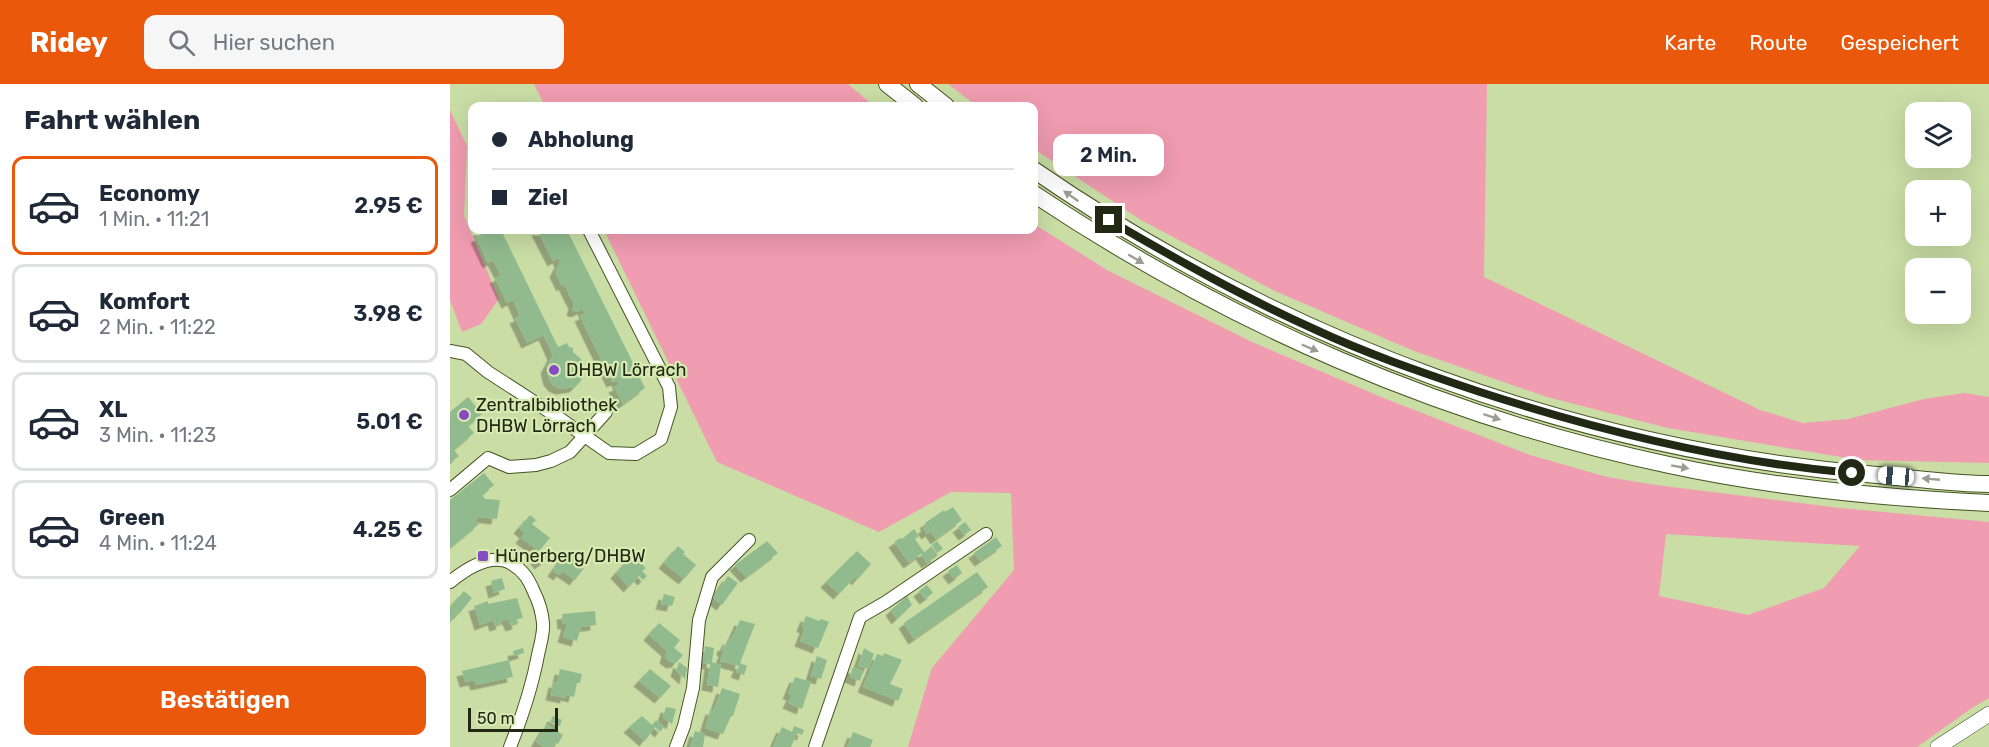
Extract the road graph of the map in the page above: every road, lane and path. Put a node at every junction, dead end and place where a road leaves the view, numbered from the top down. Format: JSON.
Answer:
{"nodes":[{"id":1,"x":887,"y":84,"type":"edge"},
{"id":2,"x":918,"y":84,"type":"edge"},
{"id":3,"x":910,"y":102,"type":"edge"},
{"id":4,"x":941,"y":102,"type":"edge"},
{"id":5,"x":1038,"y":173,"type":"edge"},
{"id":6,"x":1038,"y":197,"type":"edge"},
{"id":7,"x":591,"y":234,"type":"edge"},
{"id":8,"x":450,"y":351,"type":"edge"},
{"id":9,"x":606,"y":412,"type":"dead end"},
{"id":10,"x":584,"y":437,"type":"junction"},
{"id":11,"x":1989,"y":484,"type":"edge"},
{"id":12,"x":450,"y":490,"type":"edge"},
{"id":13,"x":1989,"y":503,"type":"edge"},
{"id":14,"x":986,"y":534,"type":"dead end"},
{"id":15,"x":749,"y":540,"type":"dead end"},
{"id":16,"x":450,"y":582,"type":"edge"},
{"id":17,"x":1989,"y":714,"type":"edge"},
{"id":18,"x":510,"y":747,"type":"edge"},
{"id":19,"x":676,"y":747,"type":"edge"},
{"id":20,"x":814,"y":747,"type":"edge"},
{"id":21,"x":1938,"y":747,"type":"edge"}],
"edges":[{"from":1,"to":3,"type":"highway"},
{"from":2,"to":4,"type":"highway"},
{"from":11,"to":5,"type":"highway","one_way":true},
{"from":6,"to":13,"type":"highway","one_way":true},
{"from":7,"to":10,"type":"street"},
{"from":8,"to":10,"type":"street"},
{"from":9,"to":10,"type":"street"},
{"from":10,"to":12,"type":"street"},
{"from":14,"to":20,"type":"street"},
{"from":15,"to":19,"type":"street"},
{"from":16,"to":18,"type":"street"},
{"from":17,"to":21,"type":"main road"}]}
